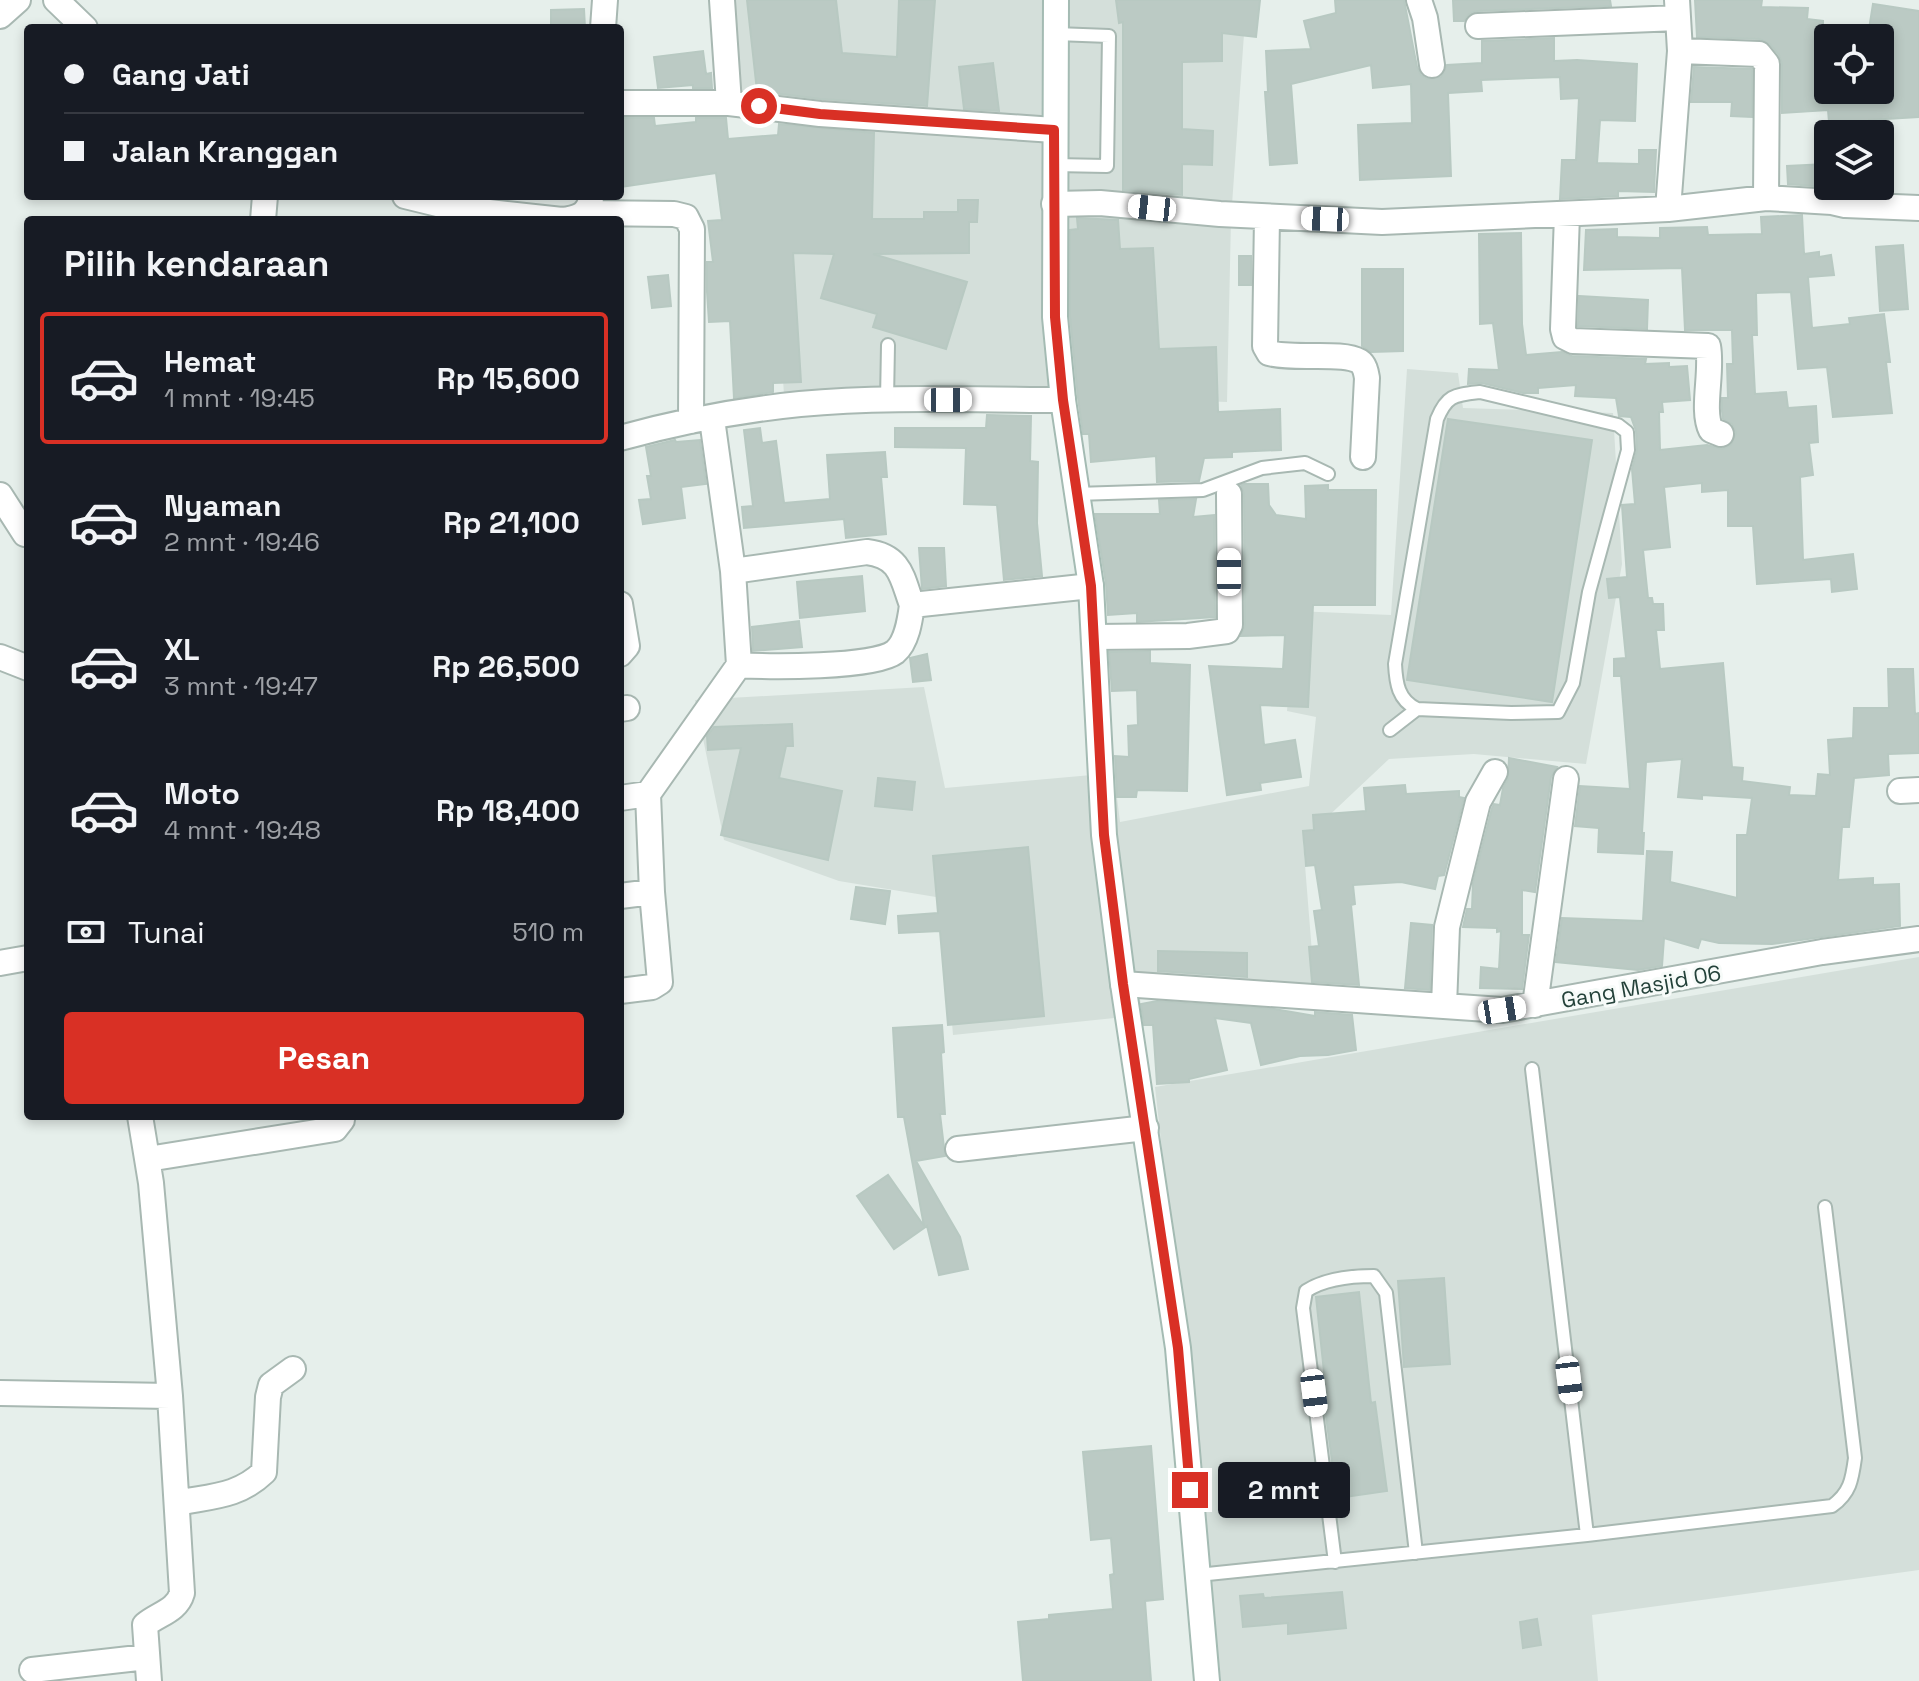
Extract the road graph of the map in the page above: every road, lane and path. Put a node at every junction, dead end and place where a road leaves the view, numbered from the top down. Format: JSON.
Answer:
{"nodes":[{"id":1,"x":18,"y":0,"type":"edge"},
{"id":2,"x":56,"y":0,"type":"edge"},
{"id":3,"x":605,"y":0,"type":"edge"},
{"id":4,"x":722,"y":0,"type":"edge"},
{"id":5,"x":1056,"y":0,"type":"edge"},
{"id":6,"x":1419,"y":0,"type":"edge"},
{"id":7,"x":1678,"y":9,"type":"edge"},
{"id":8,"x":0,"y":16,"type":"edge"},
{"id":9,"x":81,"y":24,"type":"edge"},
{"id":10,"x":603,"y":24,"type":"edge"},
{"id":11,"x":1478,"y":26,"type":"dead end"},
{"id":12,"x":1056,"y":34,"type":"junction"},
{"id":13,"x":1680,"y":51,"type":"junction"},
{"id":14,"x":1432,"y":65,"type":"dead end"},
{"id":15,"x":624,"y":103,"type":"edge"},
{"id":16,"x":729,"y":103,"type":"junction"},
{"id":17,"x":1054,"y":130,"type":"junction"},
{"id":18,"x":1054,"y":165,"type":"junction"},
{"id":19,"x":1766,"y":198,"type":"junction"},
{"id":20,"x":421,"y":200,"type":"edge"},
{"id":21,"x":588,"y":204,"type":"edge"},
{"id":22,"x":1054,"y":204,"type":"junction"},
{"id":23,"x":1919,"y":208,"type":"edge"},
{"id":24,"x":1668,"y":209,"type":"junction"},
{"id":25,"x":1567,"y":215,"type":"junction"},
{"id":26,"x":518,"y":216,"type":"edge"},
{"id":27,"x":1267,"y":217,"type":"junction"},
{"id":28,"x":888,"y":345,"type":"dead end"},
{"id":29,"x":887,"y":400,"type":"junction"},
{"id":30,"x":1063,"y":400,"type":"junction"},
{"id":31,"x":701,"y":420,"type":"junction"},
{"id":32,"x":1721,"y":434,"type":"dead end"},
{"id":33,"x":624,"y":437,"type":"edge"},
{"id":34,"x":1363,"y":457,"type":"dead end"},
{"id":35,"x":1328,"y":474,"type":"dead end"},
{"id":36,"x":1076,"y":494,"type":"junction"},
{"id":37,"x":1229,"y":494,"type":"dead end"},
{"id":38,"x":0,"y":495,"type":"edge"},
{"id":39,"x":0,"y":527,"type":"edge"},
{"id":40,"x":24,"y":531,"type":"edge"},
{"id":41,"x":24,"y":533,"type":"edge"},
{"id":42,"x":733,"y":571,"type":"junction"},
{"id":43,"x":1091,"y":586,"type":"junction"},
{"id":44,"x":912,"y":605,"type":"junction"},
{"id":45,"x":624,"y":628,"type":"edge"},
{"id":46,"x":1095,"y":637,"type":"junction"},
{"id":47,"x":624,"y":649,"type":"edge"},
{"id":48,"x":0,"y":657,"type":"edge"},
{"id":49,"x":739,"y":665,"type":"junction"},
{"id":50,"x":24,"y":666,"type":"edge"},
{"id":51,"x":1417,"y":709,"type":"junction"},
{"id":52,"x":1390,"y":730,"type":"dead end"},
{"id":53,"x":1495,"y":772,"type":"dead end"},
{"id":54,"x":1566,"y":779,"type":"dead end"},
{"id":55,"x":648,"y":794,"type":"junction"},
{"id":56,"x":624,"y":797,"type":"edge"},
{"id":57,"x":652,"y":892,"type":"junction"},
{"id":58,"x":624,"y":896,"type":"edge"},
{"id":59,"x":1919,"y":939,"type":"edge"},
{"id":60,"x":24,"y":959,"type":"edge"},
{"id":61,"x":0,"y":963,"type":"edge"},
{"id":62,"x":1123,"y":984,"type":"junction"},
{"id":63,"x":624,"y":990,"type":"edge"},
{"id":64,"x":1535,"y":1005,"type":"junction"},
{"id":65,"x":1444,"y":1006,"type":"junction"},
{"id":66,"x":1532,"y":1069,"type":"dead end"},
{"id":67,"x":141,"y":1120,"type":"edge"},
{"id":68,"x":342,"y":1120,"type":"edge"},
{"id":69,"x":1146,"y":1128,"type":"junction"},
{"id":70,"x":958,"y":1149,"type":"dead end"},
{"id":71,"x":148,"y":1159,"type":"junction"},
{"id":72,"x":1825,"y":1207,"type":"dead end"},
{"id":73,"x":293,"y":1369,"type":"dead end"},
{"id":74,"x":0,"y":1393,"type":"edge"},
{"id":75,"x":170,"y":1396,"type":"junction"},
{"id":76,"x":177,"y":1503,"type":"junction"},
{"id":77,"x":1587,"y":1535,"type":"junction"},
{"id":78,"x":1416,"y":1553,"type":"junction"},
{"id":79,"x":1335,"y":1562,"type":"junction"},
{"id":80,"x":1198,"y":1575,"type":"junction"},
{"id":81,"x":148,"y":1669,"type":"edge"},
{"id":82,"x":32,"y":1670,"type":"dead end"},
{"id":83,"x":1207,"y":1681,"type":"edge"}],
"edges":[{"from":1,"to":8,"type":"street"},
{"from":2,"to":9,"type":"street"},
{"from":3,"to":10,"type":"street"},
{"from":4,"to":16,"type":"street"},
{"from":5,"to":12,"type":"street"},
{"from":6,"to":14,"type":"street"},
{"from":7,"to":11,"type":"street"},
{"from":7,"to":13,"type":"street"},
{"from":12,"to":17,"type":"street"},
{"from":12,"to":18,"type":"lane"},
{"from":13,"to":19,"type":"street"},
{"from":13,"to":24,"type":"street"},
{"from":15,"to":16,"type":"street"},
{"from":16,"to":17,"type":"street"},
{"from":17,"to":18,"type":"street"},
{"from":18,"to":22,"type":"street"},
{"from":19,"to":23,"type":"street"},
{"from":19,"to":24,"type":"street"},
{"from":20,"to":26,"type":"street"},
{"from":21,"to":31,"type":"street"},
{"from":22,"to":27,"type":"street"},
{"from":22,"to":30,"type":"street"},
{"from":24,"to":25,"type":"street"},
{"from":25,"to":27,"type":"street"},
{"from":25,"to":32,"type":"street"},
{"from":27,"to":34,"type":"street"},
{"from":28,"to":29,"type":"lane"},
{"from":29,"to":30,"type":"street"},
{"from":29,"to":31,"type":"street"},
{"from":30,"to":36,"type":"street"},
{"from":31,"to":33,"type":"street"},
{"from":31,"to":42,"type":"street"},
{"from":35,"to":36,"type":"lane"},
{"from":36,"to":43,"type":"street"},
{"from":37,"to":46,"type":"street"},
{"from":38,"to":40,"type":"street"},
{"from":39,"to":41,"type":"street"},
{"from":42,"to":44,"type":"street"},
{"from":42,"to":49,"type":"street"},
{"from":43,"to":44,"type":"street"},
{"from":43,"to":46,"type":"street"},
{"from":44,"to":49,"type":"street"},
{"from":45,"to":47,"type":"street"},
{"from":46,"to":62,"type":"street"},
{"from":48,"to":50,"type":"street"},
{"from":49,"to":55,"type":"street"},
{"from":51,"to":51,"type":"lane"},
{"from":51,"to":52,"type":"lane"},
{"from":53,"to":65,"type":"street"},
{"from":54,"to":64,"type":"street"},
{"from":55,"to":56,"type":"street"},
{"from":55,"to":57,"type":"street"},
{"from":57,"to":58,"type":"street"},
{"from":57,"to":63,"type":"street"},
{"from":59,"to":64,"type":"street","name":"Gang Masjid 06"},
{"from":60,"to":61,"type":"street"},
{"from":62,"to":65,"type":"street","name":"Gang Masjid 06"},
{"from":62,"to":69,"type":"street"},
{"from":64,"to":65,"type":"street","name":"Gang Masjid 06"},
{"from":66,"to":77,"type":"lane"},
{"from":67,"to":71,"type":"street"},
{"from":68,"to":71,"type":"street"},
{"from":69,"to":70,"type":"street"},
{"from":69,"to":80,"type":"street"},
{"from":71,"to":75,"type":"street"},
{"from":72,"to":77,"type":"lane"},
{"from":73,"to":76,"type":"street"},
{"from":74,"to":75,"type":"street"},
{"from":75,"to":76,"type":"street"},
{"from":76,"to":81,"type":"street"},
{"from":77,"to":78,"type":"lane"},
{"from":78,"to":79,"type":"lane"},
{"from":78,"to":79,"type":"lane"},
{"from":79,"to":80,"type":"lane"},
{"from":80,"to":83,"type":"street"},
{"from":81,"to":82,"type":"street"}]}
